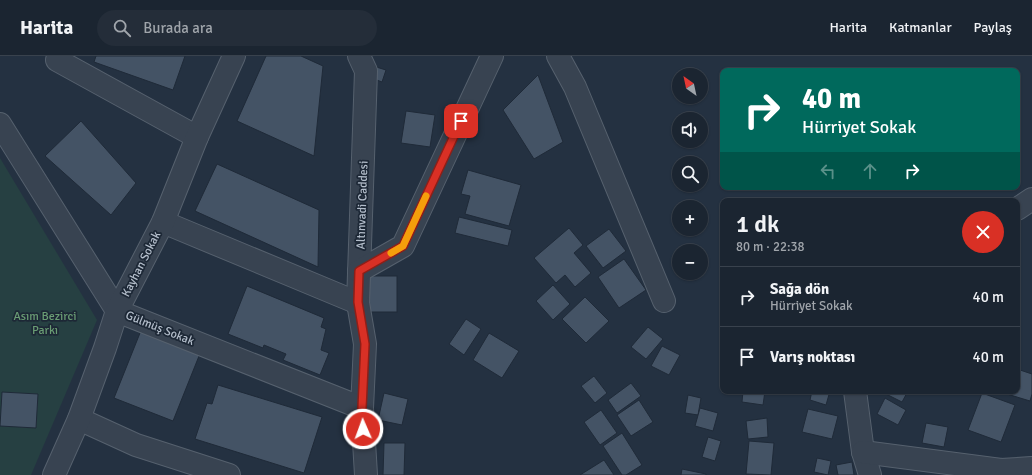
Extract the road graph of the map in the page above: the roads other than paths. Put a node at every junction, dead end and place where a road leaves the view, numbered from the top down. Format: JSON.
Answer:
{"nodes":[{"id":1,"x":59,"y":56,"type":"edge"},
{"id":2,"x":234,"y":56,"type":"edge"},
{"id":3,"x":359,"y":56,"type":"edge"},
{"id":4,"x":492,"y":56,"type":"edge"},
{"id":5,"x":558,"y":56,"type":"edge"},
{"id":6,"x":0,"y":124,"type":"edge"},
{"id":7,"x":197,"y":137,"type":"junction"},
{"id":8,"x":1032,"y":199,"type":"edge"},
{"id":9,"x":1020,"y":207,"type":"edge"},
{"id":10,"x":163,"y":222,"type":"junction"},
{"id":11,"x":359,"y":271,"type":"junction"},
{"id":12,"x":664,"y":301,"type":"dead end"},
{"id":13,"x":358,"y":302,"type":"junction"},
{"id":14,"x":117,"y":311,"type":"junction"},
{"id":15,"x":855,"y":394,"type":"edge"},
{"id":16,"x":362,"y":408,"type":"junction"},
{"id":17,"x":79,"y":419,"type":"junction"},
{"id":18,"x":863,"y":452,"type":"junction"},
{"id":19,"x":1032,"y":468,"type":"edge"},
{"id":20,"x":54,"y":475,"type":"edge"},
{"id":21,"x":228,"y":475,"type":"edge"},
{"id":22,"x":366,"y":475,"type":"edge"},
{"id":23,"x":870,"y":475,"type":"edge"}],
"edges":[{"from":1,"to":7,"type":"street"},
{"from":2,"to":7,"type":"street","name":"Kayhan Sokak"},
{"from":3,"to":11,"type":"street","name":"Altınvadi Caddesi"},
{"from":4,"to":11,"type":"street"},
{"from":5,"to":12,"type":"street"},
{"from":6,"to":14,"type":"street","name":"Gülmüş Sokak"},
{"from":7,"to":10,"type":"street","name":"Kayhan Sokak"},
{"from":8,"to":9,"type":"street"},
{"from":10,"to":13,"type":"street"},
{"from":10,"to":14,"type":"street","name":"Kayhan Sokak"},
{"from":11,"to":13,"type":"street","name":"Altınvadi Caddesi"},
{"from":13,"to":16,"type":"street","name":"Altınvadi Caddesi"},
{"from":14,"to":16,"type":"street","name":"Gülmüş Sokak"},
{"from":14,"to":17,"type":"street","name":"Kayhan Sokak"},
{"from":15,"to":18,"type":"street"},
{"from":16,"to":22,"type":"street","name":"Altınvadi Caddesi"},
{"from":17,"to":20,"type":"street","name":"Kayhan Sokak"},
{"from":17,"to":21,"type":"street"},
{"from":18,"to":19,"type":"street"},
{"from":18,"to":23,"type":"street"}]}
